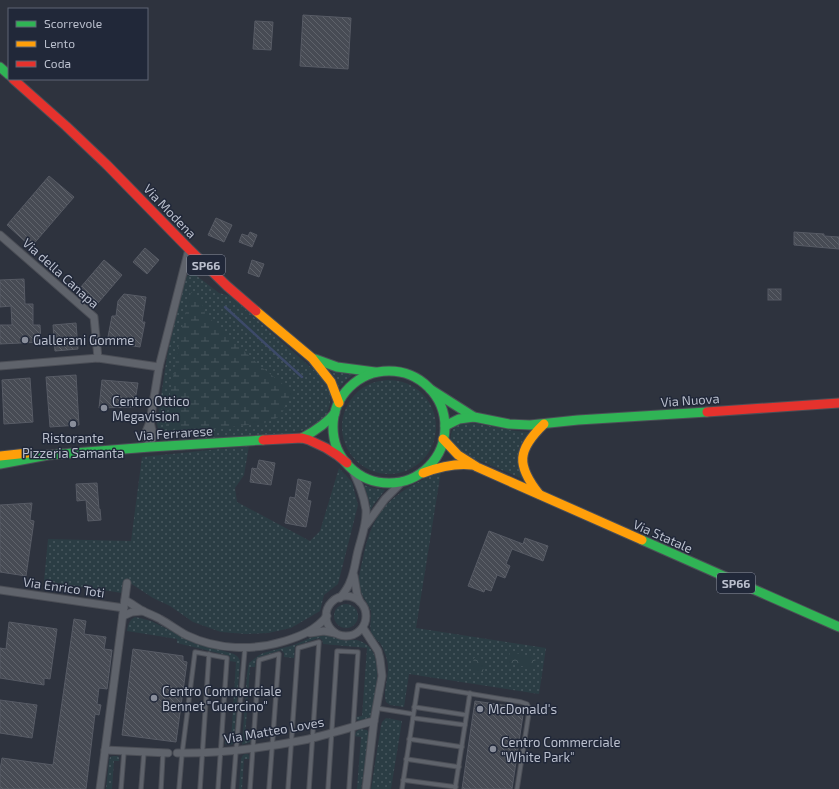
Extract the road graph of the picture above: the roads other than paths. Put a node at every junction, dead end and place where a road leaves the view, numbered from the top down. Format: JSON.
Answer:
{"nodes":[{"id":1,"x":0,"y":67,"type":"edge"},
{"id":2,"x":8,"y":74,"type":"edge"},
{"id":3,"x":15,"y":80,"type":"edge"},
{"id":4,"x":0,"y":235,"type":"edge"},
{"id":5,"x":189,"y":249,"type":"junction"},
{"id":6,"x":98,"y":358,"type":"junction"},
{"id":7,"x":312,"y":358,"type":"junction"},
{"id":8,"x":0,"y":366,"type":"edge"},
{"id":9,"x":159,"y":366,"type":"junction"},
{"id":10,"x":380,"y":372,"type":"junction"},
{"id":11,"x":430,"y":389,"type":"junction"},
{"id":12,"x":339,"y":403,"type":"junction"},
{"id":13,"x":839,"y":403,"type":"edge"},
{"id":14,"x":335,"y":413,"type":"junction"},
{"id":15,"x":474,"y":417,"type":"junction"},
{"id":16,"x":544,"y":424,"type":"junction"},
{"id":17,"x":445,"y":426,"type":"junction"},
{"id":18,"x":302,"y":438,"type":"junction"},
{"id":19,"x":443,"y":439,"type":"junction"},
{"id":20,"x":150,"y":447,"type":"junction"},
{"id":21,"x":48,"y":455,"type":"junction"},
{"id":22,"x":0,"y":456,"type":"edge"},
{"id":23,"x":2,"y":465,"type":"edge"},
{"id":24,"x":350,"y":466,"type":"junction"},
{"id":25,"x":477,"y":466,"type":"junction"},
{"id":26,"x":418,"y":474,"type":"junction"},
{"id":27,"x":403,"y":481,"type":"junction"},
{"id":28,"x":540,"y":495,"type":"junction"},
{"id":29,"x":365,"y":527,"type":"junction"},
{"id":30,"x":353,"y":573,"type":"junction"},
{"id":31,"x":128,"y":583,"type":"dead end"},
{"id":32,"x":0,"y":590,"type":"edge"},
{"id":33,"x":340,"y":598,"type":"junction"},
{"id":34,"x":125,"y":600,"type":"junction"},
{"id":35,"x":360,"y":602,"type":"junction"},
{"id":36,"x":124,"y":608,"type":"junction"},
{"id":37,"x":143,"y":611,"type":"junction"},
{"id":38,"x":123,"y":616,"type":"junction"},
{"id":39,"x":326,"y":616,"type":"junction"},
{"id":40,"x":839,"y":627,"type":"edge"},
{"id":41,"x":363,"y":628,"type":"junction"},
{"id":42,"x":306,"y":633,"type":"junction"},
{"id":43,"x":336,"y":633,"type":"junction"},
{"id":44,"x":353,"y":635,"type":"junction"},
{"id":45,"x":373,"y":645,"type":"junction"},
{"id":46,"x":245,"y":648,"type":"junction"},
{"id":47,"x":209,"y":654,"type":"junction"},
{"id":48,"x":470,"y":693,"type":"junction"},
{"id":49,"x":414,"y":707,"type":"junction"},
{"id":50,"x":376,"y":708,"type":"junction"},
{"id":51,"x":466,"y":715,"type":"junction"},
{"id":52,"x":413,"y":716,"type":"junction"},
{"id":53,"x":374,"y":721,"type":"junction"},
{"id":54,"x":465,"y":725,"type":"junction"},
{"id":55,"x":353,"y":726,"type":"junction"},
{"id":56,"x":332,"y":732,"type":"junction"},
{"id":57,"x":312,"y":738,"type":"junction"},
{"id":58,"x":409,"y":739,"type":"junction"},
{"id":59,"x":291,"y":742,"type":"junction"},
{"id":60,"x":272,"y":745,"type":"junction"},
{"id":61,"x":462,"y":747,"type":"junction"},
{"id":62,"x":253,"y":748,"type":"junction"},
{"id":63,"x":105,"y":750,"type":"junction"},
{"id":64,"x":236,"y":751,"type":"junction"},
{"id":65,"x":124,"y":752,"type":"junction"},
{"id":66,"x":144,"y":752,"type":"junction"},
{"id":67,"x":220,"y":752,"type":"junction"},
{"id":68,"x":165,"y":753,"type":"joint"},
{"id":69,"x":202,"y":753,"type":"junction"},
{"id":70,"x":179,"y":754,"type":"junction"},
{"id":71,"x":406,"y":759,"type":"junction"},
{"id":72,"x":458,"y":767,"type":"junction"},
{"id":73,"x":403,"y":780,"type":"junction"},
{"id":74,"x":455,"y":788,"type":"edge"},
{"id":75,"x":100,"y":789,"type":"edge"},
{"id":76,"x":121,"y":789,"type":"edge"},
{"id":77,"x":141,"y":789,"type":"edge"},
{"id":78,"x":160,"y":789,"type":"edge"},
{"id":79,"x":179,"y":789,"type":"edge"},
{"id":80,"x":200,"y":789,"type":"edge"},
{"id":81,"x":218,"y":789,"type":"edge"},
{"id":82,"x":233,"y":789,"type":"edge"},
{"id":83,"x":250,"y":789,"type":"edge"},
{"id":84,"x":269,"y":789,"type":"edge"},
{"id":85,"x":288,"y":789,"type":"edge"},
{"id":86,"x":308,"y":789,"type":"edge"},
{"id":87,"x":328,"y":789,"type":"edge"},
{"id":88,"x":349,"y":789,"type":"edge"},
{"id":89,"x":366,"y":789,"type":"edge"},
{"id":90,"x":402,"y":789,"type":"edge"},
{"id":91,"x":517,"y":789,"type":"edge"}],
"edges":[{"from":1,"to":2,"type":"main road"},
{"from":3,"to":5,"type":"main road","name":"Via Modena","number":"SP66"},
{"from":4,"to":6,"type":"street","name":"Via della Canapa"},
{"from":5,"to":7,"type":"main road","name":"Via Modena","number":"SP66"},
{"from":5,"to":9,"type":"street"},
{"from":6,"to":8,"type":"street"},
{"from":6,"to":9,"type":"street"},
{"from":7,"to":10,"type":"main road","name":"Via Modena","number":"SP66"},
{"from":7,"to":12,"type":"main road","name":"Via Modena","number":"SP66"},
{"from":9,"to":20,"type":"street"},
{"from":10,"to":11,"type":"main road","name":"Via Modena","number":"SP66"},
{"from":10,"to":12,"type":"main road","name":"Via Modena","number":"SP66"},
{"from":11,"to":15,"type":"main road","name":"Via Nuova"},
{"from":11,"to":17,"type":"main road","name":"Via Modena","number":"SP66"},
{"from":12,"to":14,"type":"main road","name":"Via Modena","number":"SP66"},
{"from":13,"to":16,"type":"main road","name":"Via Nuova"},
{"from":14,"to":18,"type":"main road","name":"Via Ferrarese"},
{"from":14,"to":24,"type":"main road","name":"Via Modena","number":"SP66"},
{"from":15,"to":16,"type":"main road","name":"Via Nuova"},
{"from":15,"to":17,"type":"main road","name":"Via Nuova"},
{"from":16,"to":28,"type":"main road"},
{"from":17,"to":19,"type":"main road","name":"Via Modena","number":"SP66"},
{"from":18,"to":20,"type":"main road","name":"Via Ferrarese"},
{"from":18,"to":24,"type":"main road","name":"Via Ferrarese"},
{"from":19,"to":25,"type":"main road","name":"Via Statale","number":"SP66"},
{"from":19,"to":26,"type":"main road","name":"Via Modena","number":"SP66"},
{"from":20,"to":21,"type":"main road","name":"Via Ferrarese"},
{"from":21,"to":22,"type":"main road","name":"Via Ferrarese"},
{"from":21,"to":23,"type":"main road","name":"Via Ferrarese"},
{"from":24,"to":27,"type":"main road","name":"Via Modena","number":"SP66"},
{"from":24,"to":29,"type":"street"},
{"from":25,"to":26,"type":"main road","name":"Via Statale","number":"SP66"},
{"from":25,"to":28,"type":"main road","name":"Via Statale","number":"SP66"},
{"from":26,"to":27,"type":"main road","name":"Via Modena","number":"SP66"},
{"from":27,"to":29,"type":"street"},
{"from":28,"to":40,"type":"main road","name":"Via Statale","number":"SP66"},
{"from":29,"to":30,"type":"street"},
{"from":30,"to":33,"type":"street"},
{"from":30,"to":35,"type":"street"},
{"from":31,"to":34,"type":"street"},
{"from":32,"to":36,"type":"street","name":"Via Enrico Toti"},
{"from":33,"to":35,"type":"street"},
{"from":33,"to":39,"type":"street"},
{"from":34,"to":36,"type":"street"},
{"from":34,"to":37,"type":"street"},
{"from":35,"to":41,"type":"street"},
{"from":36,"to":38,"type":"street"},
{"from":37,"to":38,"type":"street"},
{"from":37,"to":46,"type":"street"},
{"from":38,"to":63,"type":"street"},
{"from":39,"to":42,"type":"street"},
{"from":39,"to":43,"type":"street"},
{"from":41,"to":44,"type":"street"},
{"from":41,"to":45,"type":"street"},
{"from":42,"to":43,"type":"street"},
{"from":42,"to":46,"type":"street"},
{"from":43,"to":44,"type":"street"},
{"from":44,"to":45,"type":"street"},
{"from":45,"to":50,"type":"street"},
{"from":46,"to":64,"type":"lane"},
{"from":47,"to":67,"type":"lane"},
{"from":47,"to":69,"type":"lane"},
{"from":47,"to":70,"type":"lane"},
{"from":48,"to":49,"type":"lane"},
{"from":48,"to":51,"type":"lane"},
{"from":48,"to":91,"type":"lane"},
{"from":49,"to":51,"type":"lane"},
{"from":49,"to":52,"type":"lane"},
{"from":50,"to":52,"type":"lane"},
{"from":50,"to":53,"type":"street"},
{"from":51,"to":54,"type":"lane"},
{"from":52,"to":54,"type":"lane"},
{"from":52,"to":58,"type":"lane"},
{"from":53,"to":55,"type":"street","name":"Via Matteo Loves"},
{"from":53,"to":89,"type":"street"},
{"from":54,"to":61,"type":"lane"},
{"from":55,"to":56,"type":"street","name":"Via Matteo Loves"},
{"from":55,"to":56,"type":"lane"},
{"from":55,"to":88,"type":"lane"},
{"from":56,"to":57,"type":"street","name":"Via Matteo Loves"},
{"from":56,"to":87,"type":"lane"},
{"from":57,"to":59,"type":"street","name":"Via Matteo Loves"},
{"from":57,"to":59,"type":"lane"},
{"from":57,"to":86,"type":"lane"},
{"from":58,"to":61,"type":"lane"},
{"from":58,"to":71,"type":"lane"},
{"from":59,"to":60,"type":"street","name":"Via Matteo Loves"},
{"from":59,"to":85,"type":"lane"},
{"from":60,"to":62,"type":"street","name":"Via Matteo Loves"},
{"from":60,"to":62,"type":"lane"},
{"from":60,"to":84,"type":"lane"},
{"from":61,"to":72,"type":"lane"},
{"from":62,"to":64,"type":"street","name":"Via Matteo Loves"},
{"from":62,"to":83,"type":"lane"},
{"from":63,"to":65,"type":"street"},
{"from":63,"to":75,"type":"street"},
{"from":64,"to":67,"type":"street","name":"Via Matteo Loves"},
{"from":64,"to":82,"type":"lane"},
{"from":65,"to":66,"type":"street"},
{"from":65,"to":76,"type":"lane"},
{"from":66,"to":68,"type":"street"},
{"from":66,"to":77,"type":"lane"},
{"from":67,"to":69,"type":"street","name":"Via Matteo Loves"},
{"from":67,"to":81,"type":"lane"},
{"from":68,"to":78,"type":"lane"},
{"from":69,"to":70,"type":"street","name":"Via Matteo Loves"},
{"from":69,"to":80,"type":"lane"},
{"from":70,"to":79,"type":"lane"},
{"from":71,"to":72,"type":"lane"},
{"from":71,"to":73,"type":"lane"},
{"from":72,"to":74,"type":"lane"},
{"from":73,"to":74,"type":"lane"},
{"from":73,"to":90,"type":"lane"}]}
